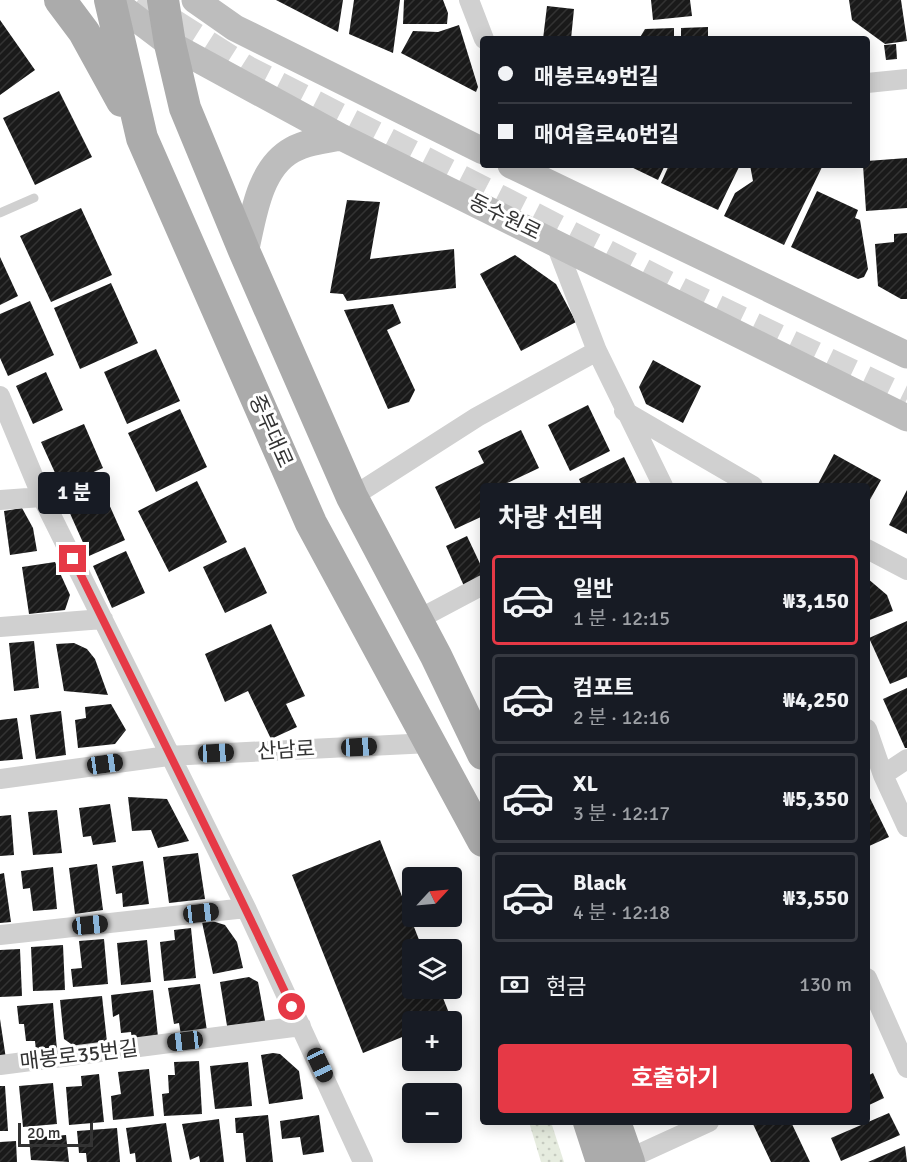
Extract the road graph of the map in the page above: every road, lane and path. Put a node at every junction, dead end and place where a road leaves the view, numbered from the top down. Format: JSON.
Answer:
{"nodes":[{"id":1,"x":60,"y":0,"type":"edge"},
{"id":2,"x":111,"y":0,"type":"edge"},
{"id":3,"x":164,"y":0,"type":"edge"},
{"id":4,"x":195,"y":0,"type":"edge"},
{"id":5,"x":469,"y":0,"type":"edge"},
{"id":6,"x":483,"y":36,"type":"edge"},
{"id":7,"x":170,"y":44,"type":"junction"},
{"id":8,"x":907,"y":79,"type":"edge"},
{"id":9,"x":870,"y":83,"type":"edge"},
{"id":10,"x":341,"y":137,"type":"junction"},
{"id":11,"x":142,"y":138,"type":"junction"},
{"id":12,"x":480,"y":150,"type":"edge"},
{"id":13,"x":518,"y":168,"type":"edge"},
{"id":14,"x":34,"y":198,"type":"dead end"},
{"id":15,"x":0,"y":213,"type":"edge"},
{"id":16,"x":555,"y":242,"type":"junction"},
{"id":17,"x":245,"y":253,"type":"junction"},
{"id":18,"x":597,"y":351,"type":"junction"},
{"id":19,"x":907,"y":355,"type":"edge"},
{"id":20,"x":0,"y":396,"type":"edge"},
{"id":21,"x":624,"y":411,"type":"junction"},
{"id":22,"x":907,"y":418,"type":"edge"},
{"id":23,"x":661,"y":483,"type":"edge"},
{"id":24,"x":748,"y":483,"type":"edge"},
{"id":25,"x":42,"y":497,"type":"junction"},
{"id":26,"x":352,"y":497,"type":"junction"},
{"id":27,"x":0,"y":500,"type":"edge"},
{"id":28,"x":870,"y":551,"type":"edge"},
{"id":29,"x":907,"y":570,"type":"edge"},
{"id":30,"x":480,"y":587,"type":"edge"},
{"id":31,"x":103,"y":619,"type":"junction"},
{"id":32,"x":417,"y":620,"type":"junction"},
{"id":33,"x":0,"y":627,"type":"edge"},
{"id":34,"x":870,"y":738,"type":"edge"},
{"id":35,"x":430,"y":743,"type":"junction"},
{"id":36,"x":480,"y":748,"type":"edge"},
{"id":37,"x":168,"y":756,"type":"junction"},
{"id":38,"x":907,"y":759,"type":"edge"},
{"id":39,"x":883,"y":775,"type":"junction"},
{"id":40,"x":0,"y":779,"type":"edge"},
{"id":41,"x":907,"y":827,"type":"edge"},
{"id":42,"x":480,"y":835,"type":"edge"},
{"id":43,"x":246,"y":908,"type":"junction"},
{"id":44,"x":0,"y":935,"type":"edge"},
{"id":45,"x":870,"y":985,"type":"edge"},
{"id":46,"x":301,"y":1026,"type":"junction"},
{"id":47,"x":0,"y":1065,"type":"edge"},
{"id":48,"x":907,"y":1068,"type":"edge"},
{"id":49,"x":591,"y":1125,"type":"edge"},
{"id":50,"x":615,"y":1125,"type":"edge"},
{"id":51,"x":702,"y":1125,"type":"edge"},
{"id":52,"x":619,"y":1161,"type":"edge"},
{"id":53,"x":363,"y":1162,"type":"edge"}],
"edges":[{"from":1,"to":11,"type":"main road"},
{"from":2,"to":7,"type":"main road","name":"동수원로"},
{"from":2,"to":11,"type":"main road","name":"중부대로"},
{"from":3,"to":7,"type":"main road"},
{"from":4,"to":12,"type":"main road"},
{"from":5,"to":6,"type":"street"},
{"from":7,"to":10,"type":"main road","name":"동수원로"},
{"from":7,"to":17,"type":"main road"},
{"from":8,"to":9,"type":"street"},
{"from":10,"to":16,"type":"main road","name":"동수원로"},
{"from":10,"to":17,"type":"main road"},
{"from":11,"to":35,"type":"main road","name":"중부대로"},
{"from":13,"to":19,"type":"main road"},
{"from":14,"to":15,"type":"lane"},
{"from":16,"to":18,"type":"street"},
{"from":16,"to":22,"type":"main road","name":"동수원로"},
{"from":17,"to":26,"type":"main road"},
{"from":18,"to":21,"type":"street"},
{"from":18,"to":26,"type":"street"},
{"from":20,"to":25,"type":"street"},
{"from":21,"to":23,"type":"street"},
{"from":21,"to":24,"type":"street"},
{"from":25,"to":27,"type":"street"},
{"from":25,"to":31,"type":"street"},
{"from":26,"to":32,"type":"main road"},
{"from":28,"to":29,"type":"street"},
{"from":30,"to":32,"type":"street"},
{"from":31,"to":33,"type":"street"},
{"from":31,"to":37,"type":"street"},
{"from":32,"to":36,"type":"main road"},
{"from":34,"to":39,"type":"street"},
{"from":35,"to":37,"type":"street","name":"산남로"},
{"from":35,"to":42,"type":"main road","name":"중부대로"},
{"from":37,"to":40,"type":"street","name":"산남로"},
{"from":37,"to":43,"type":"street"},
{"from":38,"to":39,"type":"street"},
{"from":39,"to":41,"type":"street"},
{"from":43,"to":44,"type":"street"},
{"from":43,"to":46,"type":"street"},
{"from":45,"to":48,"type":"street"},
{"from":46,"to":47,"type":"street","name":"매봉로35번길"},
{"from":46,"to":53,"type":"street"},
{"from":49,"to":52,"type":"main road"},
{"from":50,"to":52,"type":"main road"},
{"from":51,"to":52,"type":"street"}]}
